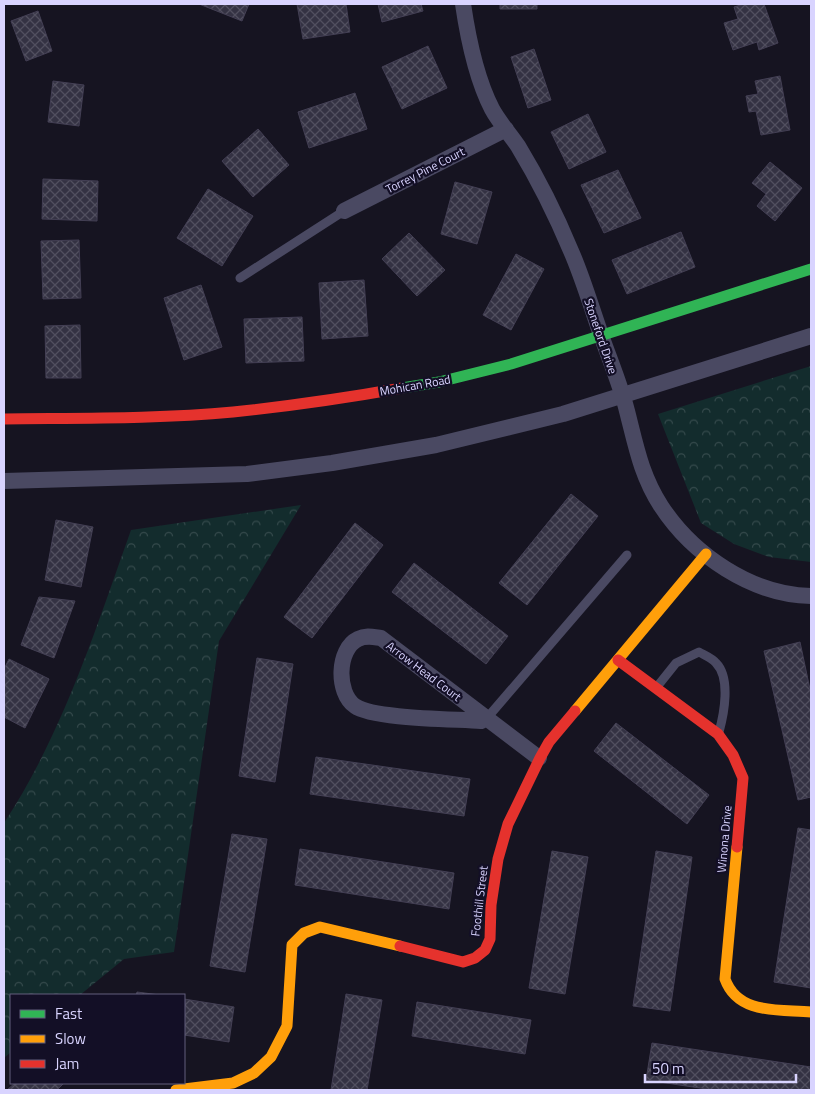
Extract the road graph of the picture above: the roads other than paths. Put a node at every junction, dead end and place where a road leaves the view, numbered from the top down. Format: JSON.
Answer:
{"nodes":[{"id":1,"x":463,"y":4,"type":"edge"},
{"id":2,"x":506,"y":129,"type":"junction"},
{"id":3,"x":344,"y":211,"type":"joint"},
{"id":4,"x":811,"y":269,"type":"edge"},
{"id":5,"x":240,"y":278,"type":"dead end"},
{"id":6,"x":811,"y":336,"type":"edge"},
{"id":7,"x":602,"y":337,"type":"junction"},
{"id":8,"x":622,"y":396,"type":"junction"},
{"id":9,"x":4,"y":419,"type":"edge"},
{"id":10,"x":4,"y":481,"type":"edge"},
{"id":11,"x":706,"y":554,"type":"junction"},
{"id":12,"x":627,"y":555,"type":"dead end"},
{"id":13,"x":811,"y":596,"type":"edge"},
{"id":14,"x":618,"y":660,"type":"junction"},
{"id":15,"x":656,"y":688,"type":"junction"},
{"id":16,"x":487,"y":718,"type":"junction"},
{"id":17,"x":718,"y":734,"type":"junction"},
{"id":18,"x":539,"y":758,"type":"junction"},
{"id":19,"x":811,"y":1012,"type":"edge"},
{"id":20,"x":176,"y":1090,"type":"edge"}],
"edges":[{"from":1,"to":2,"type":"street","name":"Stoneford Drive"},
{"from":2,"to":3,"type":"street","name":"Torrey Pine Court"},
{"from":2,"to":7,"type":"street","name":"Stoneford Drive"},
{"from":3,"to":5,"type":"lane"},
{"from":4,"to":7,"type":"street","name":"Mohican Road"},
{"from":6,"to":8,"type":"street"},
{"from":7,"to":8,"type":"street","name":"Stoneford Drive"},
{"from":7,"to":9,"type":"street","name":"Mohican Road"},
{"from":8,"to":10,"type":"street"},
{"from":8,"to":11,"type":"street","name":"Stoneford Drive"},
{"from":11,"to":13,"type":"street","name":"Stoneford Drive"},
{"from":11,"to":14,"type":"street","name":"Foothill Street"},
{"from":12,"to":16,"type":"lane"},
{"from":14,"to":15,"type":"street","name":"Winona Drive"},
{"from":14,"to":18,"type":"street","name":"Foothill Street"},
{"from":15,"to":17,"type":"street","name":"Winona Drive"},
{"from":15,"to":17,"type":"lane"},
{"from":16,"to":16,"type":"street","name":"Arrow Head Court"},
{"from":16,"to":18,"type":"street","name":"Arrow Head Court"},
{"from":17,"to":19,"type":"street","name":"Winona Drive"},
{"from":18,"to":20,"type":"street","name":"Foothill Street"}]}
